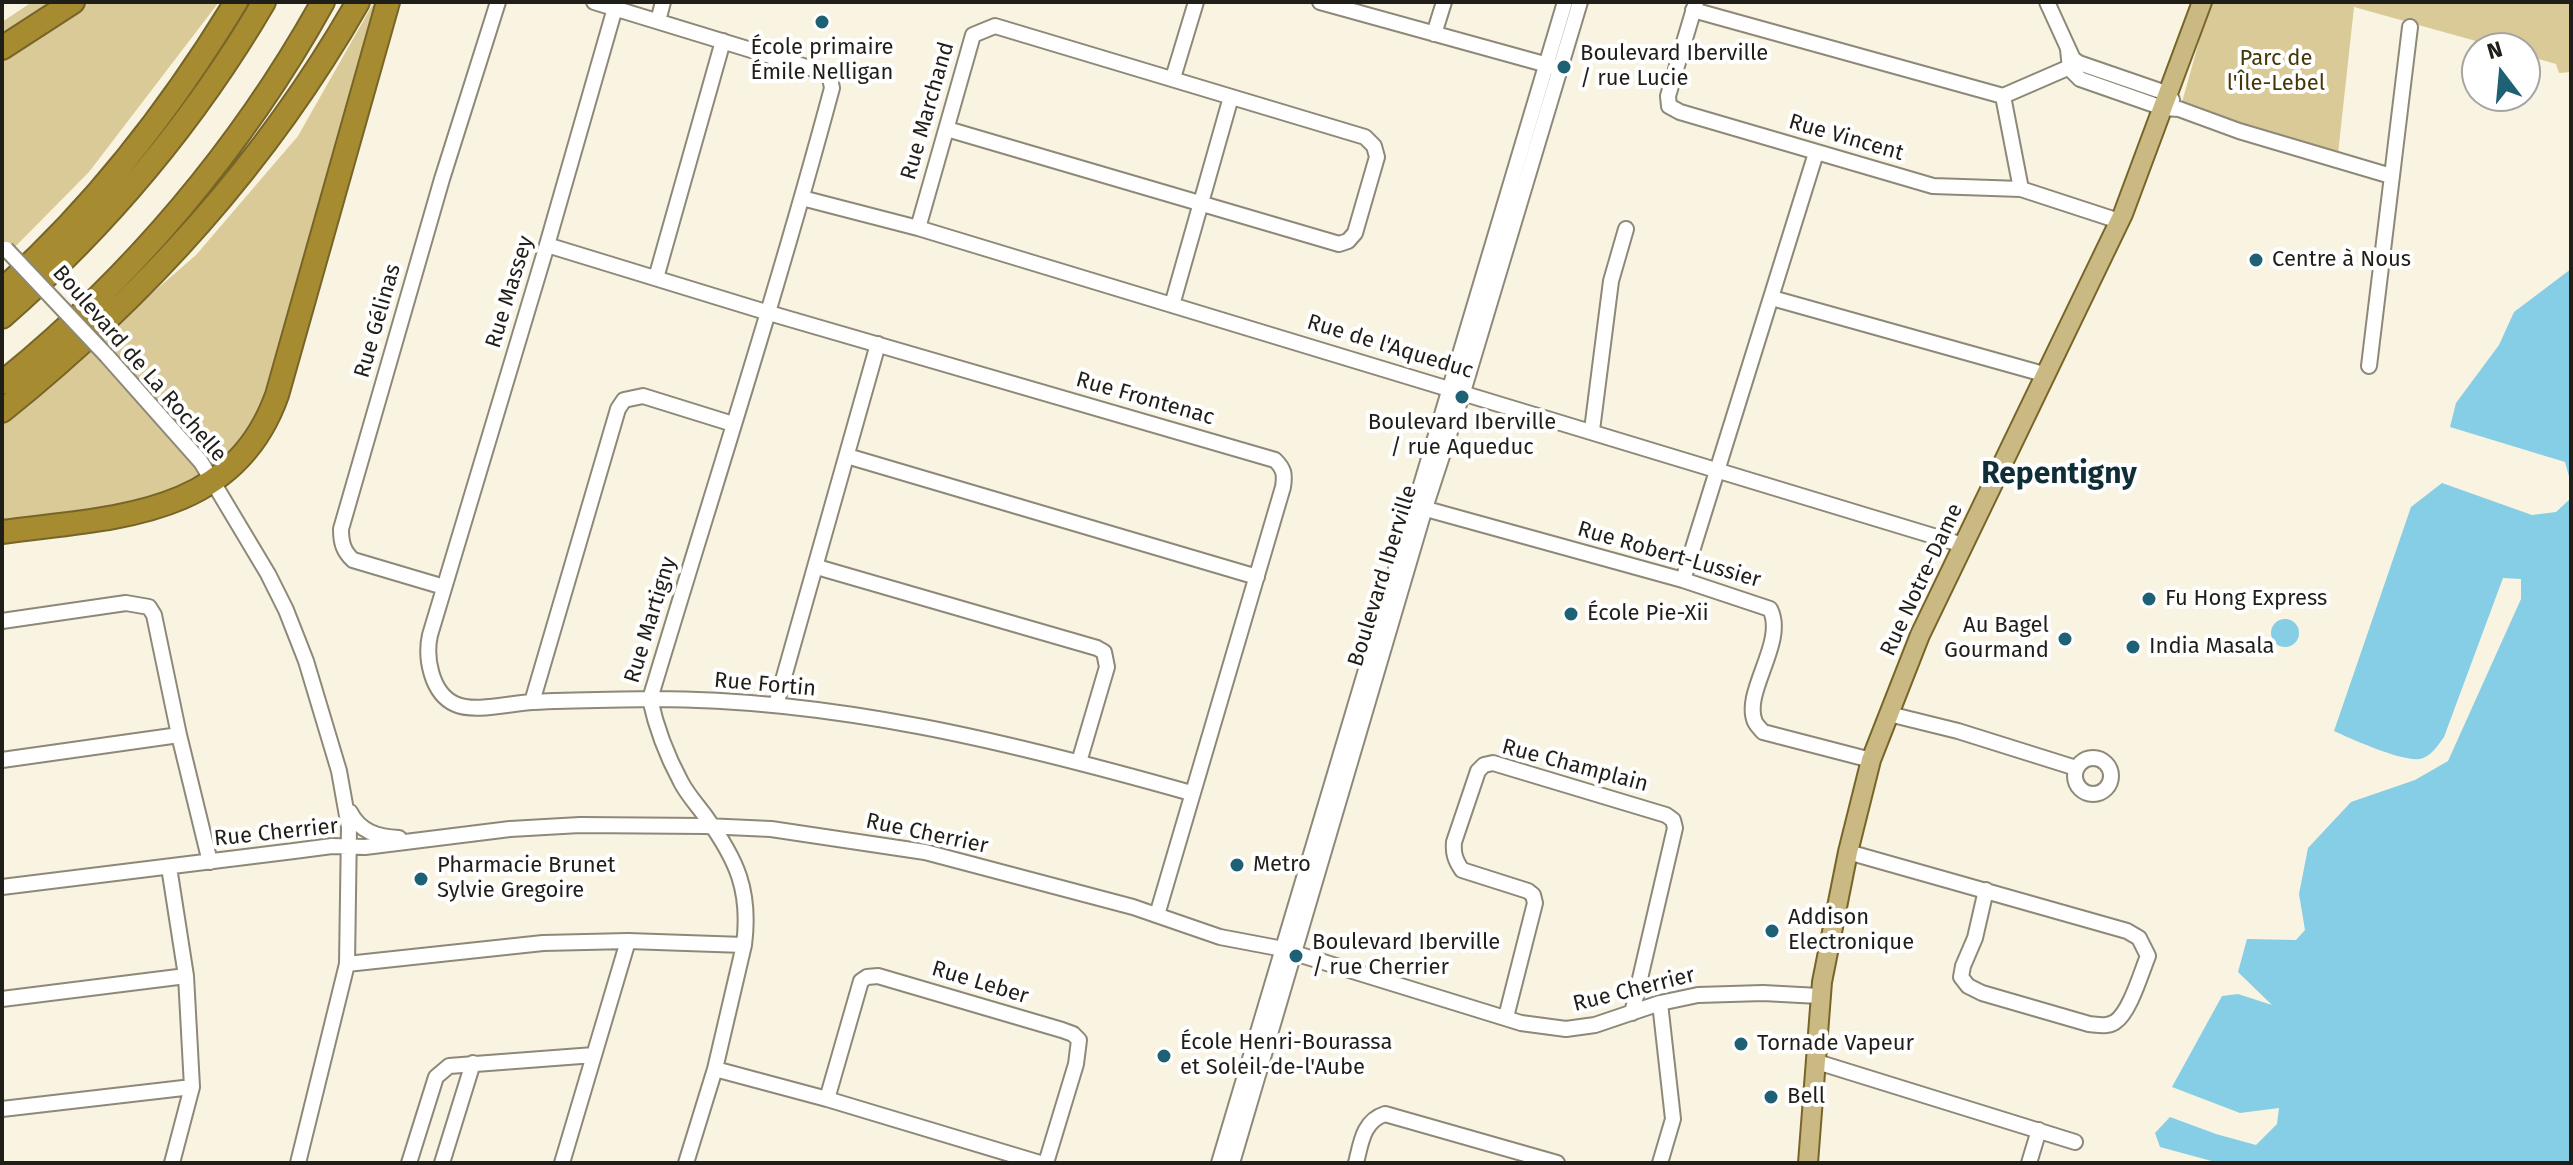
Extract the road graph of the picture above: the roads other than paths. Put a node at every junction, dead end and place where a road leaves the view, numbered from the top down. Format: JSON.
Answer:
{"nodes":[{"id":1,"x":73,"y":2,"type":"edge"},
{"id":2,"x":236,"y":2,"type":"edge"},
{"id":3,"x":264,"y":2,"type":"edge"},
{"id":4,"x":323,"y":2,"type":"edge"},
{"id":5,"x":358,"y":2,"type":"edge"},
{"id":6,"x":388,"y":2,"type":"edge"},
{"id":7,"x":498,"y":2,"type":"edge"},
{"id":8,"x":594,"y":2,"type":"edge"},
{"id":9,"x":663,"y":2,"type":"edge"},
{"id":10,"x":1196,"y":2,"type":"edge"},
{"id":11,"x":1320,"y":2,"type":"edge"},
{"id":12,"x":1444,"y":2,"type":"edge"},
{"id":13,"x":1565,"y":2,"type":"edge"},
{"id":14,"x":1580,"y":2,"type":"edge"},
{"id":15,"x":2047,"y":2,"type":"edge"},
{"id":16,"x":2202,"y":2,"type":"edge"},
{"id":17,"x":1695,"y":6,"type":"edge"},
{"id":18,"x":615,"y":8,"type":"junction"},
{"id":19,"x":658,"y":21,"type":"junction"},
{"id":20,"x":2410,"y":27,"type":"dead end"},
{"id":21,"x":1434,"y":34,"type":"junction"},
{"id":22,"x":723,"y":41,"type":"junction"},
{"id":23,"x":2,"y":48,"type":"edge"},
{"id":24,"x":2074,"y":65,"type":"junction"},
{"id":25,"x":1553,"y":67,"type":"junction"},
{"id":26,"x":1173,"y":78,"type":"junction"},
{"id":27,"x":2003,"y":96,"type":"junction"},
{"id":28,"x":1231,"y":97,"type":"junction"},
{"id":29,"x":2170,"y":104,"type":"junction"},
{"id":30,"x":947,"y":129,"type":"junction"},
{"id":31,"x":1816,"y":153,"type":"junction"},
{"id":32,"x":2391,"y":176,"type":"junction"},
{"id":33,"x":2021,"y":189,"type":"junction"},
{"id":34,"x":802,"y":198,"type":"junction"},
{"id":35,"x":1202,"y":204,"type":"junction"},
{"id":36,"x":2119,"y":221,"type":"junction"},
{"id":37,"x":918,"y":228,"type":"junction"},
{"id":38,"x":1626,"y":229,"type":"dead end"},
{"id":39,"x":547,"y":245,"type":"junction"},
{"id":40,"x":4,"y":246,"type":"edge"},
{"id":41,"x":656,"y":278,"type":"junction"},
{"id":42,"x":2,"y":290,"type":"edge"},
{"id":43,"x":1772,"y":298,"type":"junction"},
{"id":44,"x":1172,"y":305,"type":"junction"},
{"id":45,"x":769,"y":313,"type":"junction"},
{"id":46,"x":2,"y":317,"type":"edge"},
{"id":47,"x":878,"y":344,"type":"junction"},
{"id":48,"x":2369,"y":366,"type":"dead end"},
{"id":49,"x":2047,"y":375,"type":"junction"},
{"id":50,"x":2,"y":383,"type":"edge"},
{"id":51,"x":1457,"y":390,"type":"junction"},
{"id":52,"x":2,"y":411,"type":"edge"},
{"id":53,"x":733,"y":424,"type":"junction"},
{"id":54,"x":1592,"y":430,"type":"junction"},
{"id":55,"x":847,"y":456,"type":"junction"},
{"id":56,"x":1719,"y":471,"type":"junction"},
{"id":57,"x":213,"y":480,"type":"junction"},
{"id":58,"x":1420,"y":507,"type":"junction"},
{"id":59,"x":2,"y":532,"type":"edge"},
{"id":60,"x":1963,"y":545,"type":"junction"},
{"id":61,"x":817,"y":567,"type":"junction"},
{"id":62,"x":1257,"y":577,"type":"junction"},
{"id":63,"x":1683,"y":580,"type":"junction"},
{"id":64,"x":444,"y":587,"type":"junction"},
{"id":65,"x":2,"y":621,"type":"edge"},
{"id":66,"x":650,"y":699,"type":"junction"},
{"id":67,"x":532,"y":702,"type":"junction"},
{"id":68,"x":776,"y":705,"type":"junction"},
{"id":69,"x":1889,"y":714,"type":"junction"},
{"id":70,"x":179,"y":735,"type":"junction"},
{"id":71,"x":2,"y":760,"type":"edge"},
{"id":72,"x":1871,"y":760,"type":"junction"},
{"id":73,"x":1079,"y":762,"type":"junction"},
{"id":74,"x":2076,"y":768,"type":"dead end"},
{"id":75,"x":343,"y":787,"type":"junction"},
{"id":76,"x":1191,"y":793,"type":"junction"},
{"id":77,"x":712,"y":826,"type":"junction"},
{"id":78,"x":439,"y":838,"type":"junction"},
{"id":79,"x":349,"y":847,"type":"junction"},
{"id":80,"x":1848,"y":852,"type":"junction"},
{"id":81,"x":210,"y":862,"type":"junction"},
{"id":82,"x":169,"y":867,"type":"junction"},
{"id":83,"x":2,"y":887,"type":"edge"},
{"id":84,"x":1986,"y":890,"type":"junction"},
{"id":85,"x":1157,"y":915,"type":"junction"},
{"id":86,"x":628,"y":941,"type":"junction"},
{"id":87,"x":744,"y":945,"type":"junction"},
{"id":88,"x":1288,"y":952,"type":"junction"},
{"id":89,"x":347,"y":964,"type":"junction"},
{"id":90,"x":186,"y":976,"type":"junction"},
{"id":91,"x":1819,"y":996,"type":"junction"},
{"id":92,"x":2,"y":999,"type":"edge"},
{"id":93,"x":1660,"y":1003,"type":"junction"},
{"id":94,"x":1632,"y":1013,"type":"junction"},
{"id":95,"x":1506,"y":1017,"type":"junction"},
{"id":96,"x":594,"y":1055,"type":"junction"},
{"id":97,"x":1814,"y":1061,"type":"junction"},
{"id":98,"x":473,"y":1063,"type":"junction"},
{"id":99,"x":715,"y":1069,"type":"junction"},
{"id":100,"x":192,"y":1087,"type":"junction"},
{"id":101,"x":827,"y":1099,"type":"junction"},
{"id":102,"x":2,"y":1109,"type":"edge"},
{"id":103,"x":2039,"y":1130,"type":"junction"},
{"id":104,"x":2075,"y":1142,"type":"dead end"},
{"id":105,"x":172,"y":1163,"type":"edge"},
{"id":106,"x":298,"y":1163,"type":"edge"},
{"id":107,"x":409,"y":1163,"type":"edge"},
{"id":108,"x":442,"y":1163,"type":"edge"},
{"id":109,"x":562,"y":1163,"type":"edge"},
{"id":110,"x":686,"y":1163,"type":"edge"},
{"id":111,"x":1040,"y":1163,"type":"edge"},
{"id":112,"x":1046,"y":1163,"type":"edge"},
{"id":113,"x":1219,"y":1163,"type":"edge"},
{"id":114,"x":1232,"y":1163,"type":"edge"},
{"id":115,"x":1356,"y":1163,"type":"edge"},
{"id":116,"x":1557,"y":1163,"type":"edge"},
{"id":117,"x":1660,"y":1163,"type":"edge"},
{"id":118,"x":1808,"y":1163,"type":"edge"},
{"id":119,"x":2029,"y":1163,"type":"edge"}],
"edges":[{"from":1,"to":23,"type":"highway"},
{"from":2,"to":42,"type":"highway"},
{"from":3,"to":46,"type":"highway"},
{"from":4,"to":50,"type":"highway"},
{"from":5,"to":52,"type":"highway"},
{"from":6,"to":57,"type":"highway"},
{"from":7,"to":64,"type":"street","name":"Rue Gélinas"},
{"from":8,"to":18,"type":"street"},
{"from":9,"to":19,"type":"street"},
{"from":10,"to":26,"type":"street"},
{"from":11,"to":21,"type":"street"},
{"from":12,"to":21,"type":"street"},
{"from":13,"to":25,"type":"street","name":"Boulevard Iberville"},
{"from":14,"to":25,"type":"street","name":"Boulevard Iberville"},
{"from":15,"to":24,"type":"street"},
{"from":16,"to":29,"type":"main road","name":"Rue Notre-Dame"},
{"from":17,"to":27,"type":"street"},
{"from":17,"to":31,"type":"street","name":"Rue Vincent"},
{"from":18,"to":19,"type":"street"},
{"from":18,"to":39,"type":"street","name":"Rue Massey"},
{"from":19,"to":22,"type":"street"},
{"from":20,"to":32,"type":"street"},
{"from":21,"to":25,"type":"street"},
{"from":22,"to":34,"type":"street","name":"Rue Martigny"},
{"from":22,"to":41,"type":"street"},
{"from":24,"to":27,"type":"street"},
{"from":24,"to":29,"type":"street"},
{"from":25,"to":51,"type":"street","name":"Boulevard Iberville"},
{"from":26,"to":28,"type":"street","name":"Rue Marchand"},
{"from":26,"to":30,"type":"street","name":"Rue Marchand"},
{"from":27,"to":33,"type":"street"},
{"from":28,"to":35,"type":"street"},
{"from":28,"to":35,"type":"street","name":"Rue Marchand"},
{"from":29,"to":32,"type":"street"},
{"from":29,"to":36,"type":"main road","name":"Rue Notre-Dame"},
{"from":30,"to":35,"type":"street"},
{"from":30,"to":37,"type":"street","name":"Rue Marchand"},
{"from":31,"to":33,"type":"street","name":"Rue Vincent"},
{"from":31,"to":43,"type":"street"},
{"from":32,"to":48,"type":"street"},
{"from":33,"to":36,"type":"street","name":"Rue Vincent"},
{"from":34,"to":37,"type":"street","name":"Rue de l'Aqueduc"},
{"from":34,"to":45,"type":"street","name":"Rue Martigny"},
{"from":35,"to":44,"type":"street"},
{"from":36,"to":49,"type":"main road","name":"Rue Notre-Dame"},
{"from":37,"to":44,"type":"street","name":"Rue de l'Aqueduc"},
{"from":38,"to":54,"type":"street"},
{"from":39,"to":41,"type":"street","name":"Rue Frontenac"},
{"from":39,"to":64,"type":"street","name":"Rue Massey"},
{"from":40,"to":57,"type":"street","name":"Boulevard de La Rochelle","bridge":true},
{"from":41,"to":45,"type":"street","name":"Rue Frontenac"},
{"from":43,"to":49,"type":"street"},
{"from":43,"to":56,"type":"street"},
{"from":44,"to":51,"type":"street","name":"Rue de l'Aqueduc"},
{"from":45,"to":47,"type":"street","name":"Rue Frontenac"},
{"from":45,"to":53,"type":"street","name":"Rue Martigny"},
{"from":47,"to":55,"type":"street"},
{"from":47,"to":62,"type":"street","name":"Rue Frontenac"},
{"from":49,"to":60,"type":"main road","name":"Rue Notre-Dame"},
{"from":51,"to":54,"type":"street","name":"Rue de l'Aqueduc"},
{"from":51,"to":58,"type":"street","name":"Boulevard Iberville"},
{"from":53,"to":66,"type":"street","name":"Rue Martigny"},
{"from":53,"to":67,"type":"street"},
{"from":54,"to":56,"type":"street","name":"Rue de l'Aqueduc"},
{"from":55,"to":61,"type":"street"},
{"from":55,"to":62,"type":"street"},
{"from":56,"to":60,"type":"street","name":"Rue de l'Aqueduc"},
{"from":56,"to":63,"type":"street"},
{"from":57,"to":59,"type":"highway"},
{"from":57,"to":75,"type":"street","name":"Boulevard de La Rochelle"},
{"from":58,"to":63,"type":"street","name":"Rue Robert-Lussier"},
{"from":58,"to":88,"type":"street","name":"Boulevard Iberville"},
{"from":60,"to":69,"type":"main road","name":"Rue Notre-Dame"},
{"from":61,"to":68,"type":"street"},
{"from":61,"to":73,"type":"street"},
{"from":62,"to":76,"type":"street","name":"Rue Frontenac"},
{"from":63,"to":72,"type":"street","name":"Rue Robert-Lussier"},
{"from":64,"to":67,"type":"street","name":"Rue Fortin"},
{"from":65,"to":70,"type":"street"},
{"from":66,"to":67,"type":"street","name":"Rue Fortin"},
{"from":66,"to":68,"type":"street","name":"Rue Fortin"},
{"from":66,"to":77,"type":"street","name":"Rue Martigny"},
{"from":68,"to":73,"type":"street","name":"Rue Fortin"},
{"from":69,"to":72,"type":"main road","name":"Rue Notre-Dame"},
{"from":69,"to":74,"type":"street"},
{"from":70,"to":71,"type":"street"},
{"from":70,"to":81,"type":"street"},
{"from":72,"to":80,"type":"main road","name":"Rue Notre-Dame"},
{"from":73,"to":76,"type":"street","name":"Rue Fortin"},
{"from":75,"to":78,"type":"street"},
{"from":75,"to":79,"type":"street","name":"Boulevard de La Rochelle"},
{"from":76,"to":85,"type":"street","name":"Rue Frontenac"},
{"from":77,"to":78,"type":"street","name":"Rue Cherrier"},
{"from":77,"to":85,"type":"street","name":"Rue Cherrier"},
{"from":77,"to":87,"type":"street","name":"Rue Martigny"},
{"from":78,"to":79,"type":"street","name":"Rue Cherrier"},
{"from":79,"to":81,"type":"street","name":"Rue Cherrier"},
{"from":79,"to":89,"type":"street","name":"Boulevard de La Rochelle"},
{"from":80,"to":84,"type":"street"},
{"from":80,"to":91,"type":"main road","name":"Rue Notre-Dame"},
{"from":81,"to":82,"type":"street","name":"Rue Cherrier"},
{"from":82,"to":83,"type":"street","name":"Rue Cherrier"},
{"from":82,"to":90,"type":"street"},
{"from":84,"to":84,"type":"street"},
{"from":85,"to":88,"type":"street","name":"Rue Cherrier"},
{"from":86,"to":87,"type":"street"},
{"from":86,"to":89,"type":"street"},
{"from":86,"to":96,"type":"street"},
{"from":87,"to":99,"type":"street","name":"Rue Martigny"},
{"from":88,"to":95,"type":"street","name":"Rue Cherrier"},
{"from":88,"to":113,"type":"street","name":"Boulevard Iberville"},
{"from":88,"to":114,"type":"street","name":"Boulevard Iberville"},
{"from":89,"to":106,"type":"street","name":"Boulevard de La Rochelle"},
{"from":90,"to":92,"type":"street"},
{"from":90,"to":100,"type":"street"},
{"from":91,"to":93,"type":"street","name":"Rue Cherrier"},
{"from":91,"to":97,"type":"main road","name":"Rue Notre-Dame"},
{"from":93,"to":94,"type":"street","name":"Rue Cherrier"},
{"from":93,"to":117,"type":"street"},
{"from":94,"to":95,"type":"street","name":"Rue Cherrier"},
{"from":94,"to":95,"type":"street","name":"Rue Champlain"},
{"from":96,"to":98,"type":"street"},
{"from":96,"to":109,"type":"street"},
{"from":97,"to":103,"type":"street"},
{"from":97,"to":118,"type":"main road","name":"Rue Notre-Dame"},
{"from":98,"to":107,"type":"street"},
{"from":98,"to":108,"type":"street"},
{"from":99,"to":101,"type":"street"},
{"from":99,"to":110,"type":"street","name":"Rue Martigny"},
{"from":100,"to":102,"type":"street"},
{"from":100,"to":105,"type":"street"},
{"from":101,"to":111,"type":"street"},
{"from":101,"to":112,"type":"street","name":"Rue Leber"},
{"from":103,"to":104,"type":"street"},
{"from":103,"to":119,"type":"street"},
{"from":115,"to":116,"type":"street"}]}
